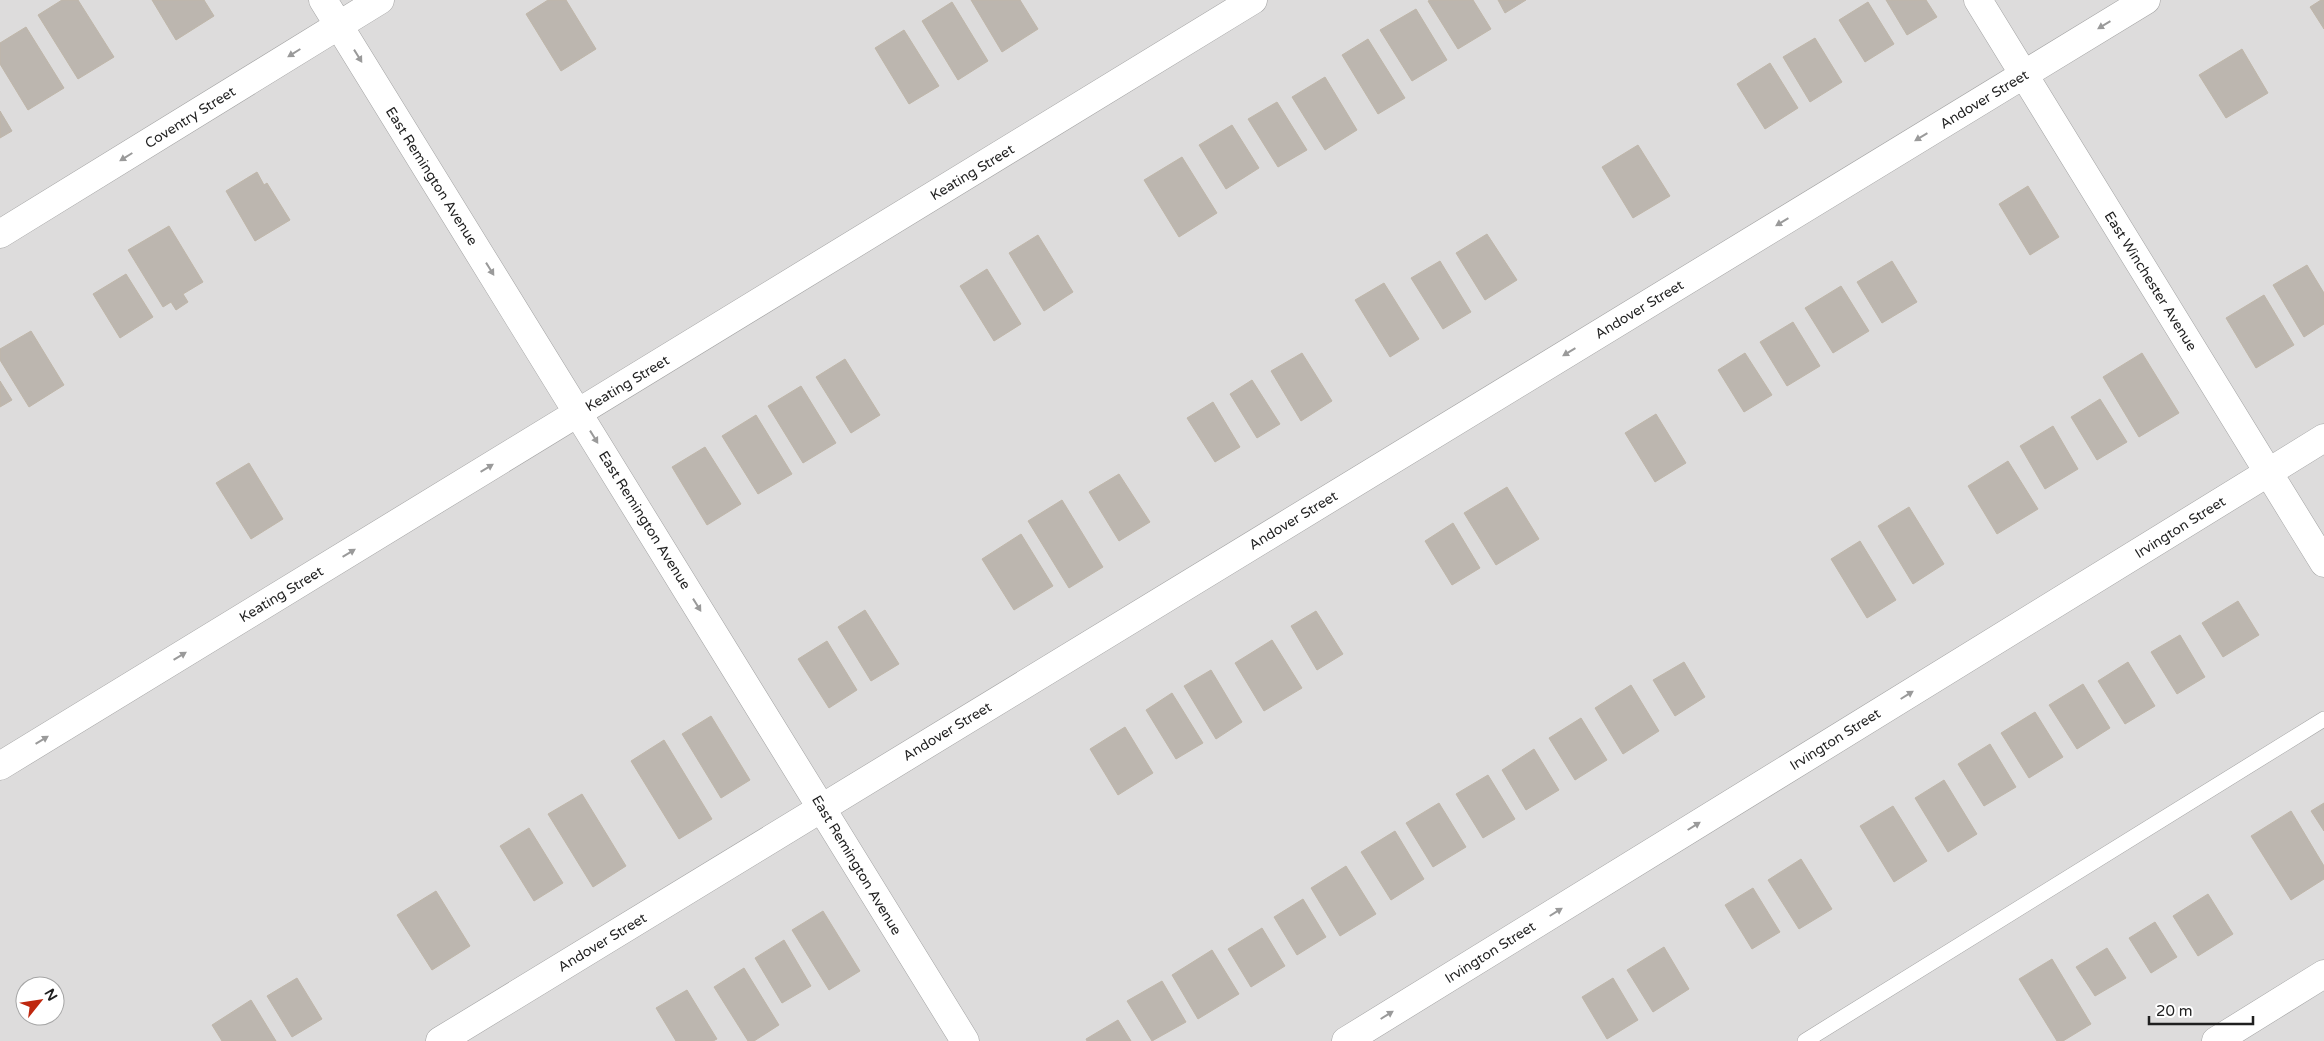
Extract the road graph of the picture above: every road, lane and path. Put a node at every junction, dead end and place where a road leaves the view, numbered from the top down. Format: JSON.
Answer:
{"nodes":[{"id":1,"x":323,"y":0,"type":"edge"},
{"id":2,"x":380,"y":0,"type":"edge"},
{"id":3,"x":1253,"y":0,"type":"edge"},
{"id":4,"x":1978,"y":0,"type":"edge"},
{"id":5,"x":2146,"y":0,"type":"edge"},
{"id":6,"x":339,"y":25,"type":"junction"},
{"id":7,"x":2024,"y":74,"type":"junction"},
{"id":8,"x":0,"y":234,"type":"edge"},
{"id":9,"x":579,"y":412,"type":"junction"},
{"id":10,"x":2324,"y":438,"type":"edge"},
{"id":11,"x":2268,"y":472,"type":"junction"},
{"id":12,"x":2324,"y":563,"type":"edge"},
{"id":13,"x":2324,"y":719,"type":"edge"},
{"id":14,"x":0,"y":766,"type":"edge"},
{"id":15,"x":822,"y":808,"type":"junction"},
{"id":16,"x":2324,"y":974,"type":"edge"},
{"id":17,"x":440,"y":1041,"type":"edge"},
{"id":18,"x":965,"y":1041,"type":"edge"},
{"id":19,"x":1346,"y":1041,"type":"edge"},
{"id":20,"x":1804,"y":1041,"type":"edge"},
{"id":21,"x":2216,"y":1041,"type":"edge"}],
"edges":[{"from":1,"to":6,"type":"street","name":"East Remington Avenue"},
{"from":2,"to":6,"type":"street","name":"Coventry Street"},
{"from":3,"to":9,"type":"street","name":"Keating Street"},
{"from":4,"to":7,"type":"street","name":"East Winchester Avenue"},
{"from":5,"to":7,"type":"street","name":"Andover Street","one_way":true},
{"from":6,"to":8,"type":"street","name":"Coventry Street","one_way":true},
{"from":6,"to":9,"type":"street","name":"East Remington Avenue","one_way":true},
{"from":7,"to":11,"type":"street","name":"East Winchester Avenue"},
{"from":7,"to":15,"type":"street","name":"Andover Street","one_way":true},
{"from":14,"to":9,"type":"street","name":"Keating Street","one_way":true},
{"from":9,"to":15,"type":"street","name":"East Remington Avenue","one_way":true},
{"from":10,"to":11,"type":"street","name":"Irvington Street"},
{"from":11,"to":12,"type":"street","name":"East Winchester Avenue"},
{"from":19,"to":11,"type":"street","name":"Irvington Street","one_way":true},
{"from":13,"to":20,"type":"lane"},
{"from":15,"to":17,"type":"street","name":"Andover Street"},
{"from":15,"to":18,"type":"street","name":"East Remington Avenue"},
{"from":16,"to":21,"type":"street"}]}
